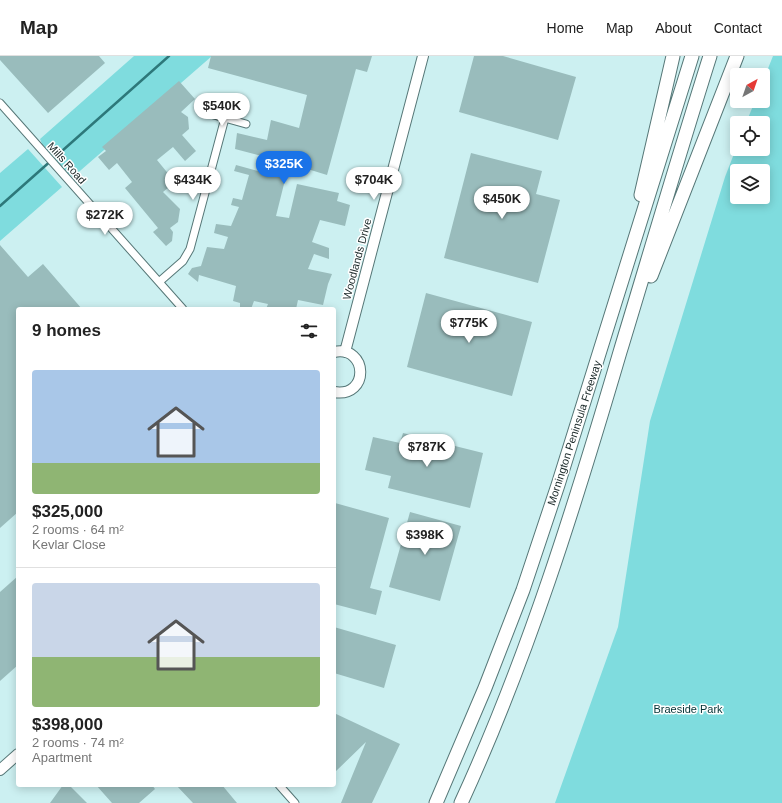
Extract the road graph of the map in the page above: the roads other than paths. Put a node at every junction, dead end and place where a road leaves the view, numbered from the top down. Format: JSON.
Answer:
{"nodes":[{"id":1,"x":424,"y":56,"type":"edge"},
{"id":2,"x":673,"y":56,"type":"edge"},
{"id":3,"x":692,"y":56,"type":"edge"},
{"id":4,"x":710,"y":56,"type":"edge"},
{"id":5,"x":737,"y":56,"type":"edge"},
{"id":6,"x":0,"y":103,"type":"edge"},
{"id":7,"x":203,"y":112,"type":"dead end"},
{"id":8,"x":224,"y":118,"type":"junction"},
{"id":9,"x":246,"y":124,"type":"dead end"},
{"id":10,"x":159,"y":282,"type":"junction"},
{"id":11,"x":621,"y":287,"type":"junction"},
{"id":12,"x":180,"y":307,"type":"edge"},
{"id":13,"x":336,"y":352,"type":"edge"},
{"id":14,"x":345,"y":352,"type":"junction"},
{"id":15,"x":336,"y":392,"type":"edge"},
{"id":16,"x":543,"y":599,"type":"junction"},
{"id":17,"x":16,"y":756,"type":"edge"},
{"id":18,"x":0,"y":770,"type":"edge"},
{"id":19,"x":281,"y":787,"type":"edge"},
{"id":20,"x":295,"y":803,"type":"edge"},
{"id":21,"x":436,"y":803,"type":"edge"},
{"id":22,"x":462,"y":803,"type":"edge"}],
"edges":[{"from":1,"to":14,"type":"street","name":"Woodlands Drive"},
{"from":2,"to":11,"type":"highway"},
{"from":3,"to":11,"type":"highway","name":"Mornington Peninsula Freeway"},
{"from":4,"to":16,"type":"highway","name":"Mornington Peninsula Freeway"},
{"from":5,"to":16,"type":"highway"},
{"from":6,"to":10,"type":"street","name":"Mills Road"},
{"from":7,"to":8,"type":"street"},
{"from":8,"to":9,"type":"street"},
{"from":8,"to":10,"type":"street"},
{"from":10,"to":12,"type":"street","name":"Mills Road"},
{"from":11,"to":21,"type":"highway","name":"Mornington Peninsula Freeway"},
{"from":13,"to":14,"type":"street"},
{"from":14,"to":15,"type":"street"},
{"from":16,"to":22,"type":"highway","name":"Mornington Peninsula Freeway"},
{"from":17,"to":18,"type":"street"},
{"from":19,"to":20,"type":"street"}]}
